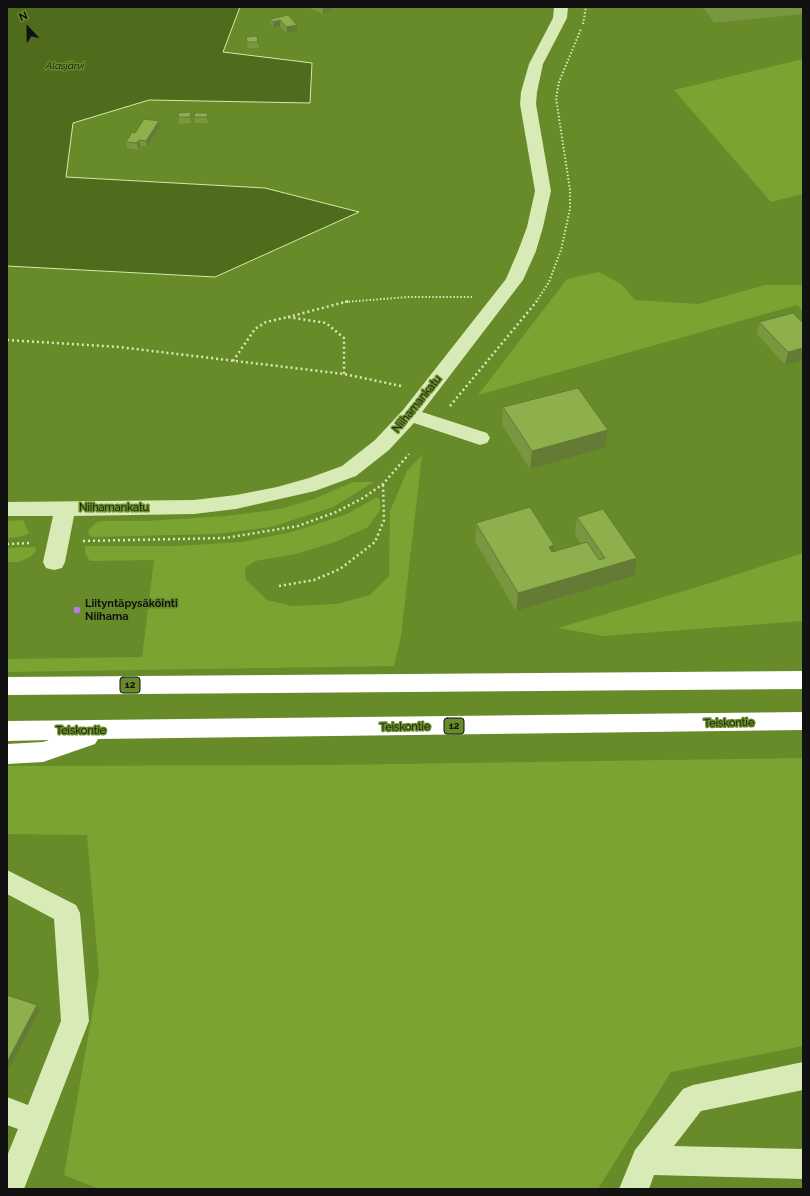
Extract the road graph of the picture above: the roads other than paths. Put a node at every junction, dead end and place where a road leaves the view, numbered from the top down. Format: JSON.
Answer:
{"nodes":[{"id":1,"x":561,"y":7,"type":"edge"},
{"id":2,"x":410,"y":415,"type":"junction"},
{"id":3,"x":480,"y":438,"type":"dead end"},
{"id":4,"x":7,"y":508,"type":"edge"},
{"id":5,"x":65,"y":508,"type":"junction"},
{"id":6,"x":57,"y":552,"type":"road end"},
{"id":7,"x":803,"y":680,"type":"edge"},
{"id":8,"x":7,"y":686,"type":"edge"},
{"id":9,"x":803,"y":722,"type":"edge"},
{"id":10,"x":7,"y":731,"type":"edge"},
{"id":11,"x":105,"y":731,"type":"junction"},
{"id":12,"x":7,"y":754,"type":"edge"},
{"id":13,"x":7,"y":881,"type":"edge"},
{"id":14,"x":803,"y":1076,"type":"edge"},
{"id":15,"x":7,"y":1111,"type":"edge"},
{"id":16,"x":35,"y":1122,"type":"junction"},
{"id":17,"x":645,"y":1160,"type":"junction"},
{"id":18,"x":803,"y":1164,"type":"edge"},
{"id":19,"x":9,"y":1189,"type":"edge"},
{"id":20,"x":634,"y":1189,"type":"edge"}],
"edges":[{"from":1,"to":2,"type":"street","name":"Niihamankatu"},
{"from":2,"to":3,"type":"street"},
{"from":2,"to":5,"type":"street","name":"Niihamankatu"},
{"from":4,"to":5,"type":"street","name":"Niihamankatu"},
{"from":5,"to":6,"type":"street"},
{"from":7,"to":8,"type":"highway","number":"12"},
{"from":9,"to":11,"type":"highway","name":"Teiskontie","number":"12"},
{"from":10,"to":11,"type":"highway","name":"Teiskontie","number":"12"},
{"from":11,"to":12,"type":"highway"},
{"from":13,"to":16,"type":"street"},
{"from":14,"to":17,"type":"street"},
{"from":15,"to":16,"type":"street"},
{"from":16,"to":19,"type":"street"},
{"from":17,"to":18,"type":"street"},
{"from":17,"to":20,"type":"street"}]}
